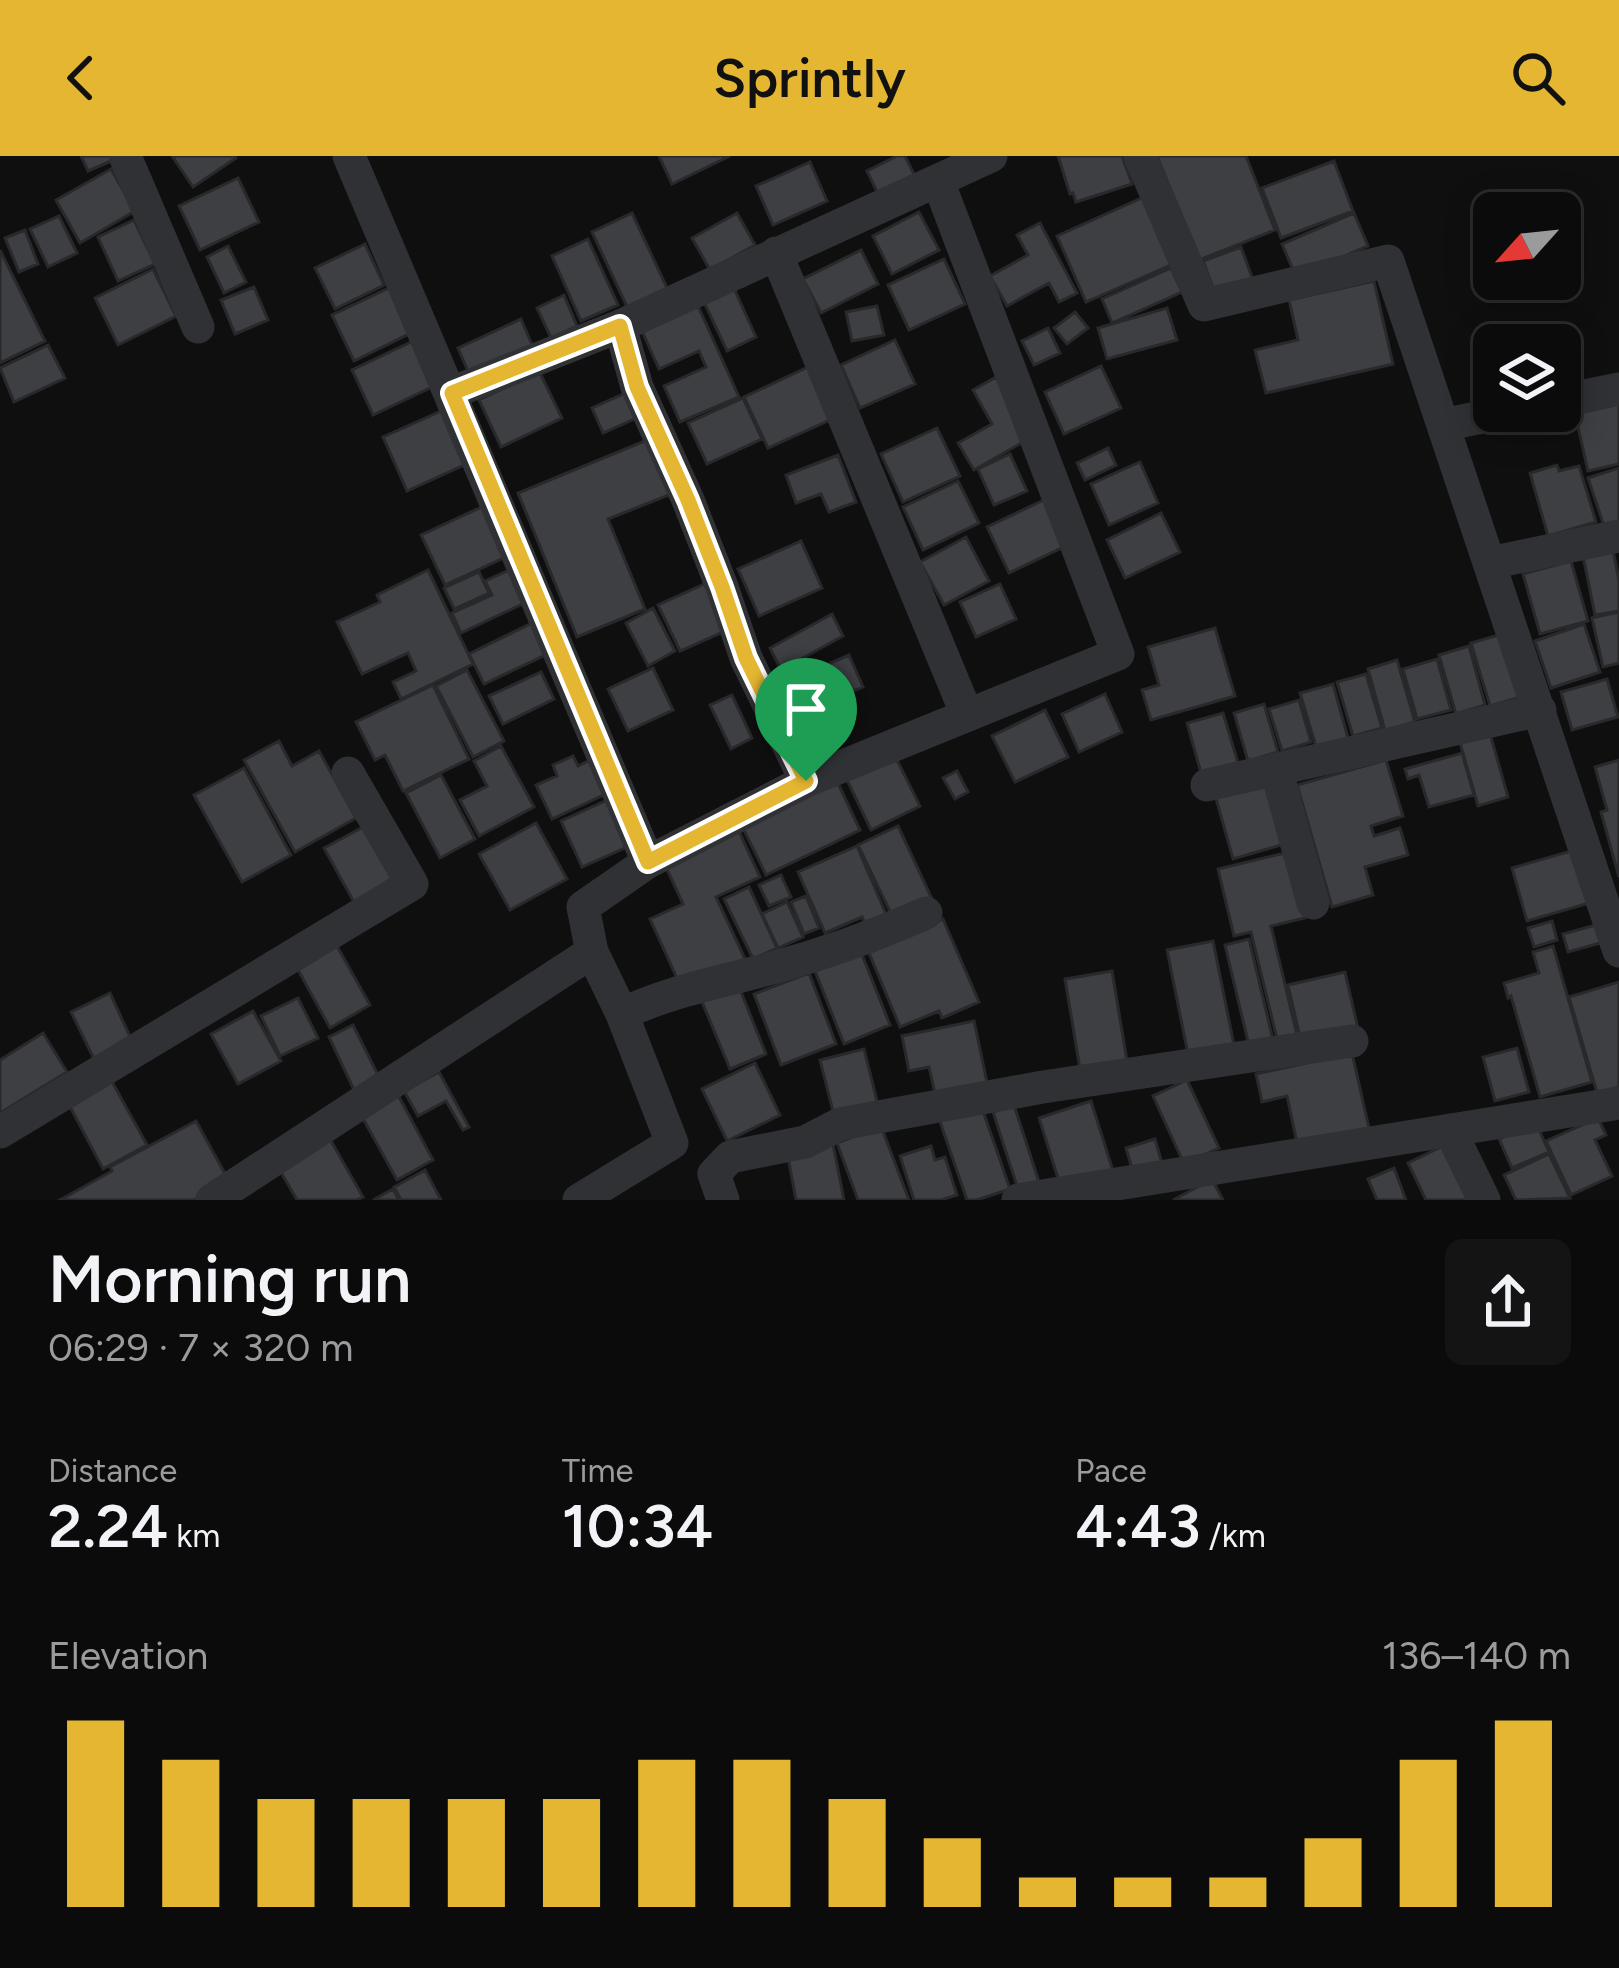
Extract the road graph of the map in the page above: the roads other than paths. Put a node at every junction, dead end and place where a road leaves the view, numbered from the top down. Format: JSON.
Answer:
{"nodes":[{"id":1,"x":125,"y":156,"type":"edge"},
{"id":2,"x":349,"y":156,"type":"edge"},
{"id":3,"x":991,"y":156,"type":"edge"},
{"id":4,"x":1140,"y":156,"type":"edge"},
{"id":5,"x":938,"y":182,"type":"junction"},
{"id":6,"x":776,"y":253,"type":"junction"},
{"id":7,"x":620,"y":326,"type":"junction"},
{"id":8,"x":198,"y":327,"type":"dead end"},
{"id":9,"x":1619,"y":388,"type":"edge"},
{"id":10,"x":452,"y":393,"type":"junction"},
{"id":11,"x":1581,"y":396,"type":"edge"},
{"id":12,"x":1473,"y":419,"type":"edge"},
{"id":13,"x":1443,"y":425,"type":"junction"},
{"id":14,"x":1619,"y":536,"type":"edge"},
{"id":15,"x":1490,"y":563,"type":"junction"},
{"id":16,"x":1540,"y":710,"type":"junction"},
{"id":17,"x":967,"y":716,"type":"junction"},
{"id":18,"x":1276,"y":769,"type":"junction"},
{"id":19,"x":348,"y":773,"type":"dead end"},
{"id":20,"x":806,"y":781,"type":"junction"},
{"id":21,"x":1207,"y":784,"type":"dead end"},
{"id":22,"x":648,"y":862,"type":"junction"},
{"id":23,"x":1313,"y":903,"type":"dead end"},
{"id":24,"x":926,"y":913,"type":"dead end"},
{"id":25,"x":1619,"y":951,"type":"edge"},
{"id":26,"x":592,"y":952,"type":"junction"},
{"id":27,"x":622,"y":1014,"type":"junction"},
{"id":28,"x":1352,"y":1041,"type":"dead end"},
{"id":29,"x":1619,"y":1103,"type":"edge"},
{"id":30,"x":1450,"y":1130,"type":"junction"},
{"id":31,"x":0,"y":1132,"type":"edge"},
{"id":32,"x":1220,"y":1169,"type":"junction"},
{"id":33,"x":212,"y":1200,"type":"edge"},
{"id":34,"x":579,"y":1200,"type":"edge"},
{"id":35,"x":723,"y":1200,"type":"edge"},
{"id":36,"x":1023,"y":1200,"type":"edge"},
{"id":37,"x":1237,"y":1200,"type":"edge"},
{"id":38,"x":1484,"y":1200,"type":"edge"}],
"edges":[{"from":1,"to":8,"type":"street"},
{"from":2,"to":10,"type":"street"},
{"from":3,"to":5,"type":"street"},
{"from":4,"to":13,"type":"street"},
{"from":5,"to":6,"type":"street"},
{"from":5,"to":17,"type":"street"},
{"from":6,"to":7,"type":"street"},
{"from":6,"to":17,"type":"street"},
{"from":7,"to":10,"type":"street"},
{"from":7,"to":20,"type":"street"},
{"from":9,"to":11,"type":"street"},
{"from":10,"to":22,"type":"street"},
{"from":12,"to":13,"type":"street"},
{"from":13,"to":15,"type":"street"},
{"from":14,"to":15,"type":"street"},
{"from":15,"to":16,"type":"street"},
{"from":16,"to":18,"type":"street"},
{"from":16,"to":25,"type":"street"},
{"from":17,"to":20,"type":"street"},
{"from":18,"to":21,"type":"street"},
{"from":18,"to":23,"type":"street"},
{"from":19,"to":31,"type":"street"},
{"from":20,"to":22,"type":"street"},
{"from":22,"to":26,"type":"street"},
{"from":24,"to":27,"type":"street"},
{"from":26,"to":27,"type":"street"},
{"from":26,"to":33,"type":"street"},
{"from":27,"to":34,"type":"street"},
{"from":28,"to":35,"type":"street"},
{"from":29,"to":30,"type":"street"},
{"from":30,"to":32,"type":"street"},
{"from":30,"to":38,"type":"street"},
{"from":32,"to":36,"type":"street"},
{"from":32,"to":37,"type":"street"}]}
